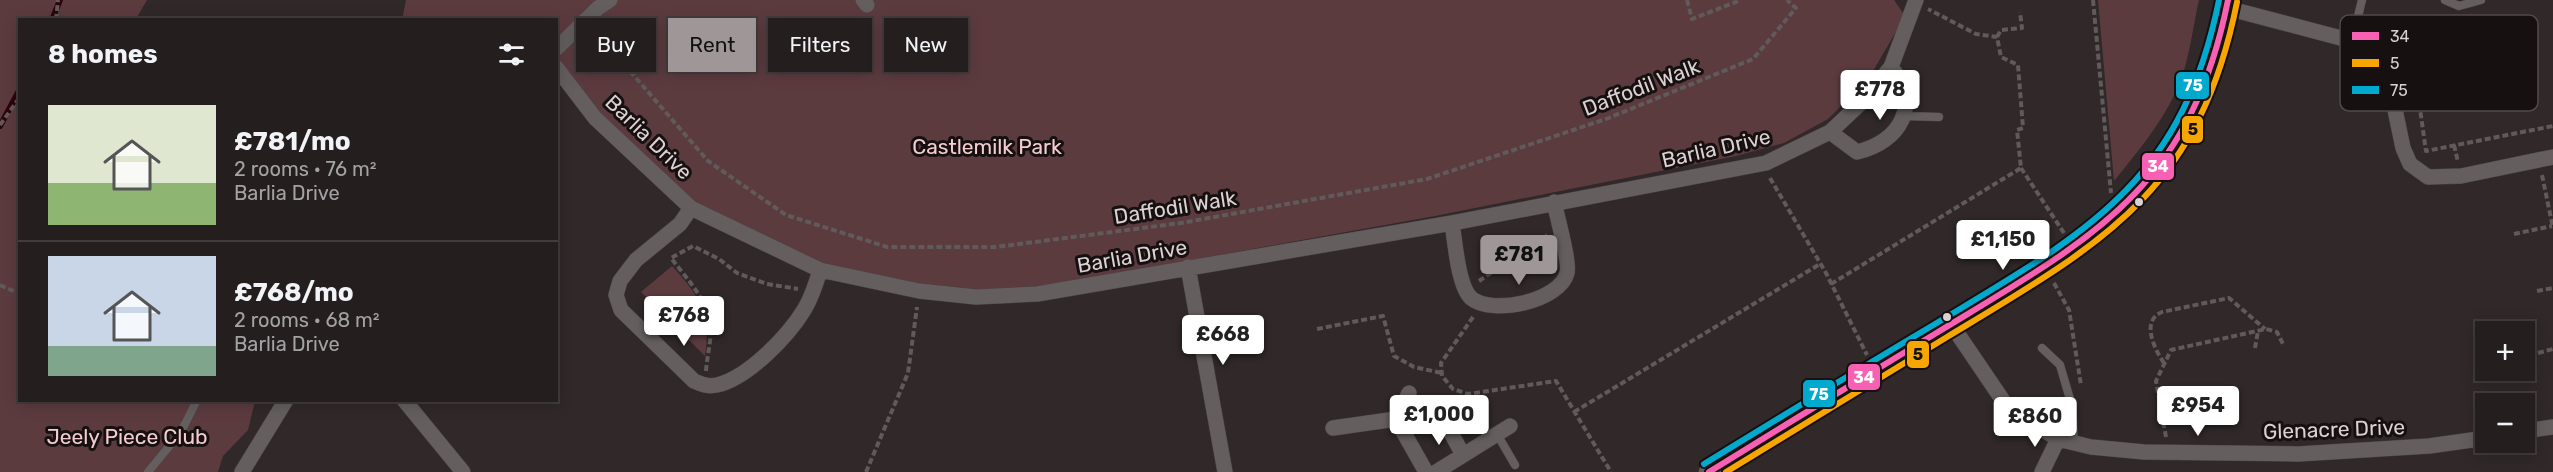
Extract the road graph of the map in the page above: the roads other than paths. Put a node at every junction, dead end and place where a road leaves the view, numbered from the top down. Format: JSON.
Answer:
{"nodes":[{"id":1,"x":610,"y":0,"type":"edge"},
{"id":2,"x":2362,"y":0,"type":"edge"},
{"id":3,"x":2445,"y":0,"type":"edge"},
{"id":4,"x":2481,"y":0,"type":"edge"},
{"id":5,"x":1916,"y":1,"type":"edge"},
{"id":6,"x":2227,"y":4,"type":"edge"},
{"id":7,"x":2358,"y":15,"type":"edge"},
{"id":8,"x":2340,"y":37,"type":"edge"},
{"id":9,"x":558,"y":47,"type":"edge"},
{"id":10,"x":1891,"y":67,"type":"junction"},
{"id":11,"x":558,"y":70,"type":"edge"},
{"id":12,"x":2395,"y":111,"type":"edge"},
{"id":13,"x":1903,"y":116,"type":"junction"},
{"id":14,"x":1939,"y":117,"type":"dead end"},
{"id":15,"x":1830,"y":132,"type":"junction"},
{"id":16,"x":2546,"y":158,"type":"edge"},
{"id":17,"x":1554,"y":202,"type":"junction"},
{"id":18,"x":691,"y":208,"type":"junction"},
{"id":19,"x":1452,"y":223,"type":"junction"},
{"id":20,"x":1188,"y":267,"type":"junction"},
{"id":21,"x":820,"y":270,"type":"junction"},
{"id":22,"x":1952,"y":324,"type":"junction"},
{"id":23,"x":2042,"y":348,"type":"dead end"},
{"id":24,"x":1409,"y":393,"type":"dead end"},
{"id":25,"x":196,"y":402,"type":"edge"},
{"id":26,"x":285,"y":402,"type":"edge"},
{"id":27,"x":406,"y":402,"type":"edge"},
{"id":28,"x":1396,"y":419,"type":"junction"},
{"id":29,"x":1444,"y":420,"type":"dead end"},
{"id":30,"x":2553,"y":427,"type":"edge"},
{"id":31,"x":1333,"y":428,"type":"dead end"},
{"id":32,"x":2535,"y":429,"type":"edge"},
{"id":33,"x":1504,"y":430,"type":"joint"},
{"id":34,"x":2058,"y":439,"type":"junction"},
{"id":35,"x":2475,"y":440,"type":"edge"},
{"id":36,"x":2074,"y":444,"type":"junction"},
{"id":37,"x":1463,"y":455,"type":"junction"},
{"id":38,"x":1515,"y":465,"type":"dead end"},
{"id":39,"x":148,"y":472,"type":"edge"},
{"id":40,"x":242,"y":472,"type":"edge"},
{"id":41,"x":463,"y":472,"type":"edge"},
{"id":42,"x":1225,"y":472,"type":"edge"},
{"id":43,"x":1426,"y":472,"type":"edge"},
{"id":44,"x":1436,"y":472,"type":"edge"},
{"id":45,"x":1709,"y":472,"type":"edge"},
{"id":46,"x":2042,"y":472,"type":"edge"}],
"edges":[{"from":1,"to":9,"type":"street"},
{"from":2,"to":7,"type":"lane"},
{"from":3,"to":4,"type":"lane"},
{"from":5,"to":10,"type":"street","name":"Barlia Drive"},
{"from":6,"to":8,"type":"street"},
{"from":6,"to":22,"type":"street"},
{"from":10,"to":13,"type":"street"},
{"from":10,"to":15,"type":"street","name":"Barlia Drive"},
{"from":11,"to":18,"type":"street","name":"Barlia Drive"},
{"from":12,"to":16,"type":"street"},
{"from":13,"to":14,"type":"lane"},
{"from":13,"to":15,"type":"street"},
{"from":15,"to":17,"type":"street","name":"Barlia Drive"},
{"from":17,"to":19,"type":"street","name":"Barlia Drive"},
{"from":17,"to":19,"type":"street"},
{"from":18,"to":21,"type":"street","name":"Barlia Drive"},
{"from":18,"to":21,"type":"street","name":"Barlia Drive"},
{"from":19,"to":20,"type":"street","name":"Barlia Drive"},
{"from":20,"to":21,"type":"street","name":"Barlia Drive"},
{"from":20,"to":42,"type":"street"},
{"from":22,"to":34,"type":"street","name":"Glenacre Drive"},
{"from":22,"to":45,"type":"street"},
{"from":23,"to":36,"type":"lane"},
{"from":24,"to":28,"type":"street"},
{"from":25,"to":39,"type":"lane"},
{"from":26,"to":40,"type":"street"},
{"from":27,"to":41,"type":"street"},
{"from":28,"to":31,"type":"street"},
{"from":28,"to":43,"type":"street"},
{"from":29,"to":37,"type":"street"},
{"from":30,"to":32,"type":"street"},
{"from":33,"to":37,"type":"street"},
{"from":33,"to":38,"type":"lane"},
{"from":34,"to":36,"type":"street","name":"Glenacre Drive"},
{"from":34,"to":46,"type":"street"},
{"from":35,"to":36,"type":"street","name":"Glenacre Drive"},
{"from":37,"to":44,"type":"street"}]}
